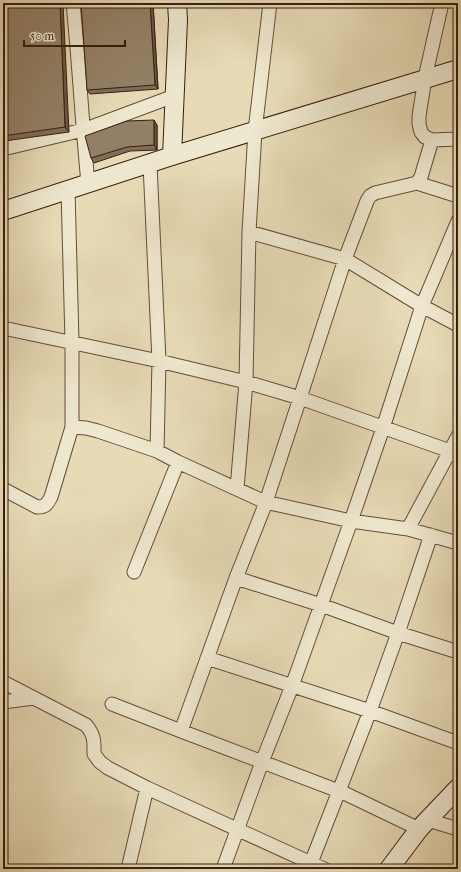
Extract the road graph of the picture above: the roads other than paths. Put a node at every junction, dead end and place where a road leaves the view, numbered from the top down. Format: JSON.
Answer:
{"nodes":[{"id":1,"x":73,"y":3,"type":"edge"},
{"id":2,"x":177,"y":3,"type":"edge"},
{"id":3,"x":270,"y":3,"type":"edge"},
{"id":4,"x":442,"y":3,"type":"edge"},
{"id":5,"x":458,"y":69,"type":"edge"},
{"id":6,"x":425,"y":78,"type":"junction"},
{"id":7,"x":174,"y":96,"type":"junction"},
{"id":8,"x":83,"y":130,"type":"junction"},
{"id":9,"x":255,"y":131,"type":"junction"},
{"id":10,"x":458,"y":139,"type":"edge"},
{"id":11,"x":432,"y":140,"type":"junction"},
{"id":12,"x":3,"y":149,"type":"edge"},
{"id":13,"x":172,"y":156,"type":"junction"},
{"id":14,"x":150,"y":164,"type":"junction"},
{"id":15,"x":88,"y":183,"type":"junction"},
{"id":16,"x":417,"y":183,"type":"junction"},
{"id":17,"x":68,"y":190,"type":"junction"},
{"id":18,"x":458,"y":196,"type":"edge"},
{"id":19,"x":3,"y":211,"type":"edge"},
{"id":20,"x":458,"y":221,"type":"edge"},
{"id":21,"x":250,"y":232,"type":"junction"},
{"id":22,"x":345,"y":259,"type":"junction"},
{"id":23,"x":422,"y":306,"type":"junction"},
{"id":24,"x":458,"y":325,"type":"edge"},
{"id":25,"x":3,"y":328,"type":"edge"},
{"id":26,"x":72,"y":342,"type":"junction"},
{"id":27,"x":159,"y":361,"type":"junction"},
{"id":28,"x":246,"y":382,"type":"junction"},
{"id":29,"x":300,"y":398,"type":"junction"},
{"id":30,"x":72,"y":427,"type":"junction"},
{"id":31,"x":383,"y":428,"type":"junction"},
{"id":32,"x":458,"y":436,"type":"edge"},
{"id":33,"x":157,"y":451,"type":"junction"},
{"id":34,"x":454,"y":454,"type":"edge"},
{"id":35,"x":178,"y":462,"type":"junction"},
{"id":36,"x":3,"y":488,"type":"edge"},
{"id":37,"x":237,"y":489,"type":"junction"},
{"id":38,"x":266,"y":502,"type":"junction"},
{"id":39,"x":351,"y":521,"type":"junction"},
{"id":40,"x":408,"y":530,"type":"junction"},
{"id":41,"x":431,"y":536,"type":"junction"},
{"id":42,"x":458,"y":543,"type":"edge"},
{"id":43,"x":134,"y":572,"type":"dead end"},
{"id":44,"x":236,"y":578,"type":"junction"},
{"id":45,"x":321,"y":605,"type":"junction"},
{"id":46,"x":398,"y":633,"type":"junction"},
{"id":47,"x":458,"y":652,"type":"edge"},
{"id":48,"x":207,"y":658,"type":"junction"},
{"id":49,"x":3,"y":682,"type":"edge"},
{"id":50,"x":292,"y":686,"type":"junction"},
{"id":51,"x":34,"y":698,"type":"junction"},
{"id":52,"x":3,"y":702,"type":"edge"},
{"id":53,"x":112,"y":704,"type":"dead end"},
{"id":54,"x":370,"y":711,"type":"junction"},
{"id":55,"x":181,"y":731,"type":"junction"},
{"id":56,"x":458,"y":743,"type":"edge"},
{"id":57,"x":262,"y":762,"type":"junction"},
{"id":58,"x":147,"y":788,"type":"junction"},
{"id":59,"x":458,"y":788,"type":"edge"},
{"id":60,"x":339,"y":791,"type":"junction"},
{"id":61,"x":423,"y":825,"type":"junction"},
{"id":62,"x":238,"y":829,"type":"junction"},
{"id":63,"x":458,"y":829,"type":"edge"},
{"id":64,"x":311,"y":863,"type":"junction"},
{"id":65,"x":128,"y":869,"type":"edge"},
{"id":66,"x":223,"y":869,"type":"edge"},
{"id":67,"x":324,"y":869,"type":"edge"},
{"id":68,"x":390,"y":869,"type":"edge"}],
"edges":[{"from":1,"to":8,"type":"street"},
{"from":2,"to":7,"type":"street"},
{"from":3,"to":9,"type":"street"},
{"from":4,"to":6,"type":"street"},
{"from":5,"to":6,"type":"street"},
{"from":6,"to":9,"type":"street"},
{"from":6,"to":11,"type":"street"},
{"from":7,"to":8,"type":"street"},
{"from":7,"to":13,"type":"street"},
{"from":8,"to":12,"type":"street"},
{"from":8,"to":15,"type":"street"},
{"from":9,"to":13,"type":"street"},
{"from":9,"to":21,"type":"street"},
{"from":10,"to":11,"type":"street"},
{"from":11,"to":16,"type":"street"},
{"from":13,"to":14,"type":"street"},
{"from":14,"to":15,"type":"street"},
{"from":14,"to":27,"type":"street"},
{"from":15,"to":17,"type":"street"},
{"from":16,"to":18,"type":"street"},
{"from":16,"to":22,"type":"street"},
{"from":17,"to":19,"type":"street"},
{"from":17,"to":26,"type":"street"},
{"from":20,"to":23,"type":"street"},
{"from":21,"to":22,"type":"street"},
{"from":21,"to":28,"type":"street"},
{"from":22,"to":23,"type":"street"},
{"from":22,"to":29,"type":"street"},
{"from":23,"to":24,"type":"street"},
{"from":23,"to":31,"type":"street"},
{"from":25,"to":26,"type":"street"},
{"from":26,"to":27,"type":"street"},
{"from":26,"to":30,"type":"street"},
{"from":27,"to":28,"type":"street"},
{"from":27,"to":33,"type":"street"},
{"from":28,"to":29,"type":"street"},
{"from":28,"to":37,"type":"street"},
{"from":29,"to":31,"type":"street"},
{"from":29,"to":38,"type":"street"},
{"from":30,"to":33,"type":"street"},
{"from":30,"to":36,"type":"street"},
{"from":31,"to":34,"type":"street"},
{"from":31,"to":39,"type":"street"},
{"from":32,"to":34,"type":"street"},
{"from":33,"to":35,"type":"street"},
{"from":34,"to":40,"type":"street"},
{"from":35,"to":37,"type":"street"},
{"from":35,"to":43,"type":"street"},
{"from":37,"to":38,"type":"street"},
{"from":38,"to":39,"type":"street"},
{"from":38,"to":44,"type":"street"},
{"from":39,"to":40,"type":"street"},
{"from":39,"to":45,"type":"street"},
{"from":40,"to":41,"type":"street"},
{"from":41,"to":42,"type":"street"},
{"from":41,"to":46,"type":"street"},
{"from":44,"to":45,"type":"street"},
{"from":44,"to":48,"type":"street"},
{"from":45,"to":46,"type":"street"},
{"from":45,"to":50,"type":"street"},
{"from":46,"to":47,"type":"street"},
{"from":46,"to":54,"type":"street"},
{"from":48,"to":50,"type":"street"},
{"from":48,"to":55,"type":"street"},
{"from":49,"to":51,"type":"street"},
{"from":50,"to":54,"type":"street"},
{"from":50,"to":57,"type":"street"},
{"from":51,"to":52,"type":"street"},
{"from":51,"to":58,"type":"street"},
{"from":53,"to":55,"type":"street"},
{"from":54,"to":56,"type":"street"},
{"from":54,"to":60,"type":"street"},
{"from":55,"to":57,"type":"street"},
{"from":57,"to":60,"type":"street"},
{"from":57,"to":62,"type":"street"},
{"from":58,"to":62,"type":"street"},
{"from":58,"to":65,"type":"street"},
{"from":59,"to":61,"type":"street"},
{"from":60,"to":61,"type":"street"},
{"from":60,"to":64,"type":"street"},
{"from":61,"to":63,"type":"street"},
{"from":61,"to":68,"type":"street"},
{"from":62,"to":64,"type":"street"},
{"from":62,"to":66,"type":"street"},
{"from":64,"to":67,"type":"street"}]}
